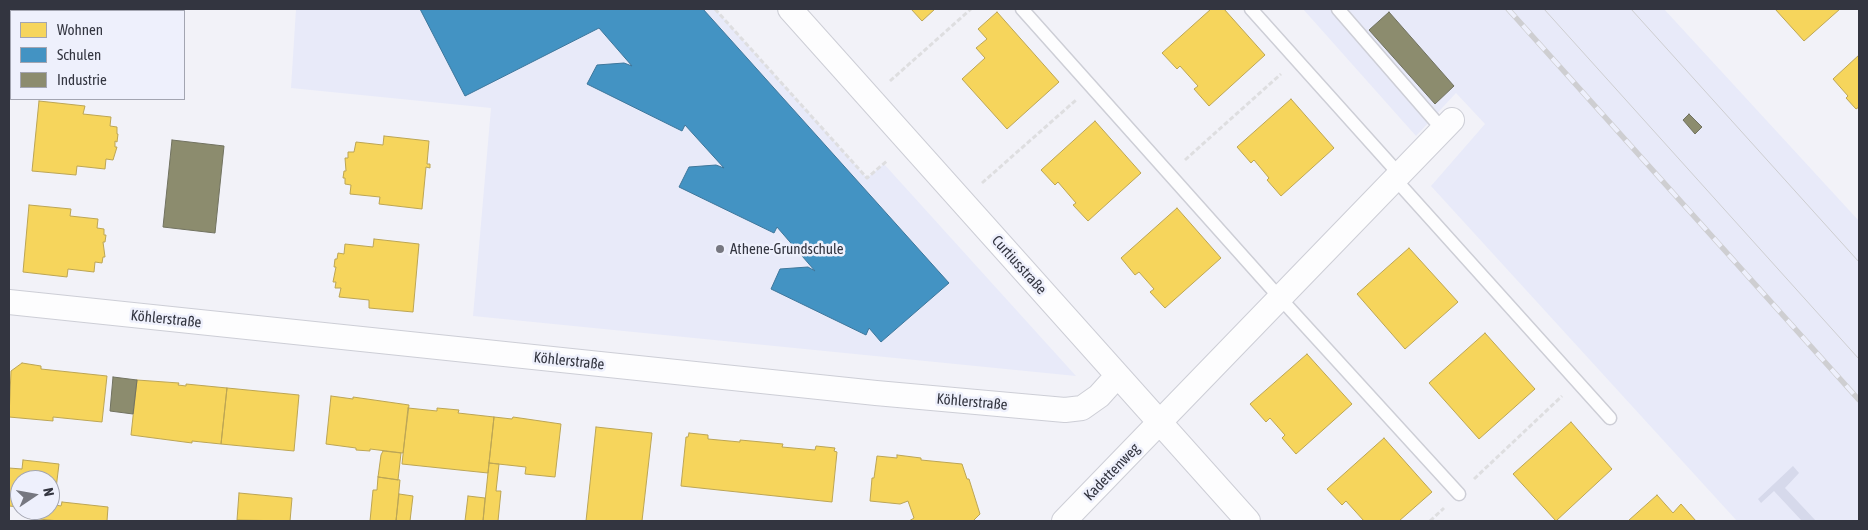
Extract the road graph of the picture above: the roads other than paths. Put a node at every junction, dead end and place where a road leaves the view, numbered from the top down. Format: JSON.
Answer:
{"nodes":[{"id":1,"x":790,"y":9,"type":"edge"},
{"id":2,"x":1022,"y":9,"type":"edge"},
{"id":3,"x":1251,"y":9,"type":"edge"},
{"id":4,"x":1338,"y":9,"type":"edge"},
{"id":5,"x":1448,"y":125,"type":"joint"},
{"id":6,"x":1397,"y":176,"type":"junction"},
{"id":7,"x":1280,"y":298,"type":"junction"},
{"id":8,"x":9,"y":302,"type":"edge"},
{"id":9,"x":1117,"y":376,"type":"junction"},
{"id":10,"x":1610,"y":418,"type":"dead end"},
{"id":11,"x":1159,"y":422,"type":"junction"},
{"id":12,"x":1458,"y":494,"type":"road end"},
{"id":13,"x":1064,"y":521,"type":"edge"},
{"id":14,"x":1248,"y":521,"type":"edge"}],
"edges":[{"from":1,"to":9,"type":"street","name":"Curtiusstraße"},
{"from":2,"to":7,"type":"lane"},
{"from":3,"to":6,"type":"lane"},
{"from":4,"to":5,"type":"lane"},
{"from":5,"to":6,"type":"street","name":"Kadettenweg"},
{"from":6,"to":7,"type":"street","name":"Kadettenweg"},
{"from":6,"to":10,"type":"lane"},
{"from":7,"to":11,"type":"street","name":"Kadettenweg"},
{"from":7,"to":12,"type":"lane"},
{"from":8,"to":9,"type":"street","name":"Köhlerstraße"},
{"from":9,"to":11,"type":"street","name":"Curtiusstraße"},
{"from":11,"to":13,"type":"street","name":"Kadettenweg"},
{"from":11,"to":14,"type":"street","name":"Curtiusstraße"}]}
